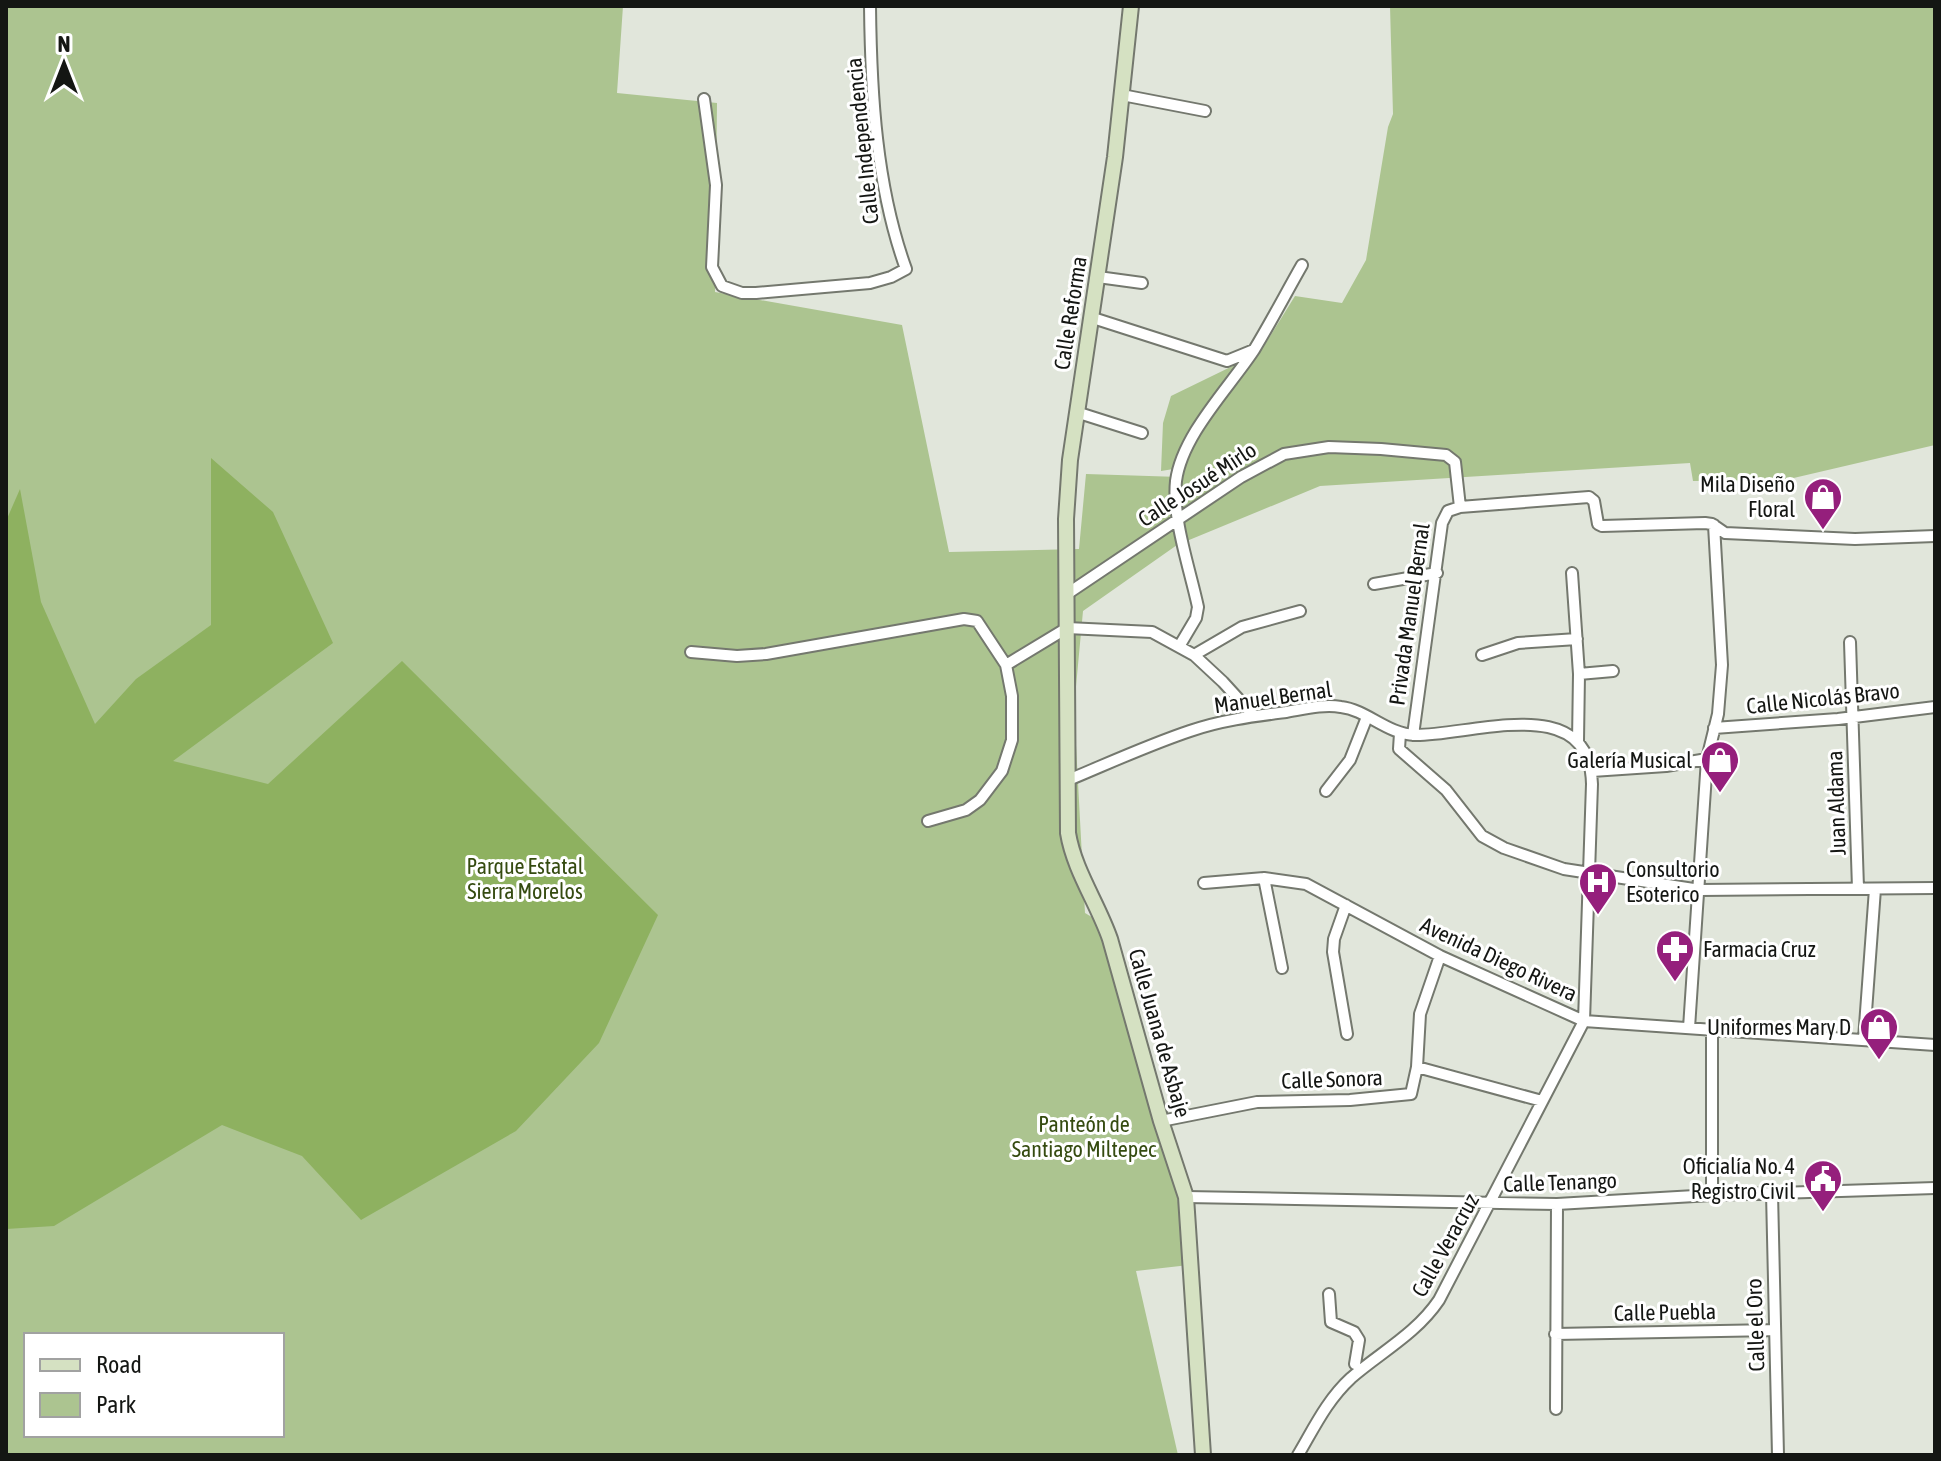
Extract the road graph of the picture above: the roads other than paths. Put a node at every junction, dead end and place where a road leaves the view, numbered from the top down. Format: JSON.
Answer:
{"nodes":[{"id":1,"x":870,"y":6,"type":"edge"},
{"id":2,"x":1131,"y":6,"type":"edge"},
{"id":3,"x":1122,"y":95,"type":"junction"},
{"id":4,"x":704,"y":99,"type":"dead end"},
{"id":5,"x":1205,"y":111,"type":"dead end"},
{"id":6,"x":1302,"y":265,"type":"dead end"},
{"id":7,"x":1098,"y":277,"type":"junction"},
{"id":8,"x":1142,"y":283,"type":"dead end"},
{"id":9,"x":1093,"y":318,"type":"junction"},
{"id":10,"x":1254,"y":350,"type":"junction"},
{"id":11,"x":1076,"y":412,"type":"junction"},
{"id":12,"x":1142,"y":433,"type":"dead end"},
{"id":13,"x":1455,"y":462,"type":"joint"},
{"id":14,"x":1460,"y":507,"type":"junction"},
{"id":15,"x":1178,"y":519,"type":"junction"},
{"id":16,"x":1714,"y":525,"type":"junction"},
{"id":17,"x":1935,"y":536,"type":"edge"},
{"id":18,"x":1437,"y":573,"type":"junction"},
{"id":19,"x":1572,"y":573,"type":"dead end"},
{"id":20,"x":1374,"y":584,"type":"dead end"},
{"id":21,"x":1067,"y":594,"type":"junction"},
{"id":22,"x":1300,"y":611,"type":"dead end"},
{"id":23,"x":1067,"y":628,"type":"junction"},
{"id":24,"x":1577,"y":639,"type":"junction"},
{"id":25,"x":1850,"y":642,"type":"dead end"},
{"id":26,"x":1180,"y":645,"type":"junction"},
{"id":27,"x":691,"y":652,"type":"dead end"},
{"id":28,"x":1194,"y":655,"type":"junction"},
{"id":29,"x":1482,"y":655,"type":"dead end"},
{"id":30,"x":1006,"y":665,"type":"junction"},
{"id":31,"x":1613,"y":671,"type":"dead end"},
{"id":32,"x":1579,"y":674,"type":"junction"},
{"id":33,"x":1935,"y":707,"type":"edge"},
{"id":34,"x":1254,"y":716,"type":"junction"},
{"id":35,"x":1367,"y":717,"type":"junction"},
{"id":36,"x":1853,"y":717,"type":"junction"},
{"id":37,"x":1714,"y":728,"type":"junction"},
{"id":38,"x":1400,"y":733,"type":"junction"},
{"id":39,"x":1413,"y":735,"type":"junction"},
{"id":40,"x":1578,"y":741,"type":"junction"},
{"id":41,"x":1707,"y":759,"type":"junction"},
{"id":42,"x":1592,"y":771,"type":"junction"},
{"id":43,"x":1066,"y":781,"type":"junction"},
{"id":44,"x":1326,"y":791,"type":"dead end"},
{"id":45,"x":928,"y":821,"type":"dead end"},
{"id":46,"x":1588,"y":875,"type":"junction"},
{"id":47,"x":1264,"y":878,"type":"junction"},
{"id":48,"x":1204,"y":883,"type":"dead end"},
{"id":49,"x":1858,"y":888,"type":"junction"},
{"id":50,"x":1935,"y":888,"type":"edge"},
{"id":51,"x":1875,"y":889,"type":"junction"},
{"id":52,"x":1700,"y":890,"type":"junction"},
{"id":53,"x":1346,"y":905,"type":"junction"},
{"id":54,"x":1440,"y":956,"type":"junction"},
{"id":55,"x":1282,"y":968,"type":"dead end"},
{"id":56,"x":1584,"y":1021,"type":"junction"},
{"id":57,"x":1689,"y":1028,"type":"junction"},
{"id":58,"x":1712,"y":1029,"type":"junction"},
{"id":59,"x":1347,"y":1034,"type":"dead end"},
{"id":60,"x":1864,"y":1039,"type":"junction"},
{"id":61,"x":1935,"y":1045,"type":"edge"},
{"id":62,"x":1417,"y":1067,"type":"junction"},
{"id":63,"x":1542,"y":1101,"type":"junction"},
{"id":64,"x":1161,"y":1121,"type":"junction"},
{"id":65,"x":1935,"y":1188,"type":"edge"},
{"id":66,"x":1772,"y":1193,"type":"junction"},
{"id":67,"x":1712,"y":1195,"type":"junction"},
{"id":68,"x":1186,"y":1197,"type":"junction"},
{"id":69,"x":1490,"y":1204,"type":"junction"},
{"id":70,"x":1557,"y":1204,"type":"junction"},
{"id":71,"x":1329,"y":1294,"type":"dead end"},
{"id":72,"x":1775,"y":1330,"type":"junction"},
{"id":73,"x":1555,"y":1334,"type":"junction"},
{"id":74,"x":1355,"y":1364,"type":"dead end"},
{"id":75,"x":1556,"y":1409,"type":"dead end"},
{"id":76,"x":1203,"y":1455,"type":"edge"},
{"id":77,"x":1298,"y":1455,"type":"edge"},
{"id":78,"x":1778,"y":1455,"type":"edge"}],
"edges":[{"from":1,"to":4,"type":"street","name":"Calle Independencia"},
{"from":2,"to":3,"type":"street","name":"Calle Reforma"},
{"from":3,"to":5,"type":"street"},
{"from":3,"to":7,"type":"street","name":"Calle Reforma"},
{"from":6,"to":10,"type":"street"},
{"from":7,"to":8,"type":"street"},
{"from":7,"to":9,"type":"street","name":"Calle Reforma"},
{"from":9,"to":10,"type":"street"},
{"from":9,"to":11,"type":"street","name":"Calle Reforma"},
{"from":10,"to":15,"type":"street"},
{"from":11,"to":12,"type":"street"},
{"from":11,"to":21,"type":"street","name":"Calle Reforma"},
{"from":13,"to":14,"type":"street","name":"Privada Manuel Bernal"},
{"from":13,"to":15,"type":"street","name":"Calle Josué Mirlo"},
{"from":14,"to":16,"type":"street"},
{"from":14,"to":18,"type":"street","name":"Privada Manuel Bernal"},
{"from":15,"to":21,"type":"street","name":"Calle Josué Mirlo"},
{"from":15,"to":26,"type":"street"},
{"from":16,"to":17,"type":"street"},
{"from":16,"to":37,"type":"street"},
{"from":18,"to":20,"type":"street"},
{"from":18,"to":39,"type":"street","name":"Privada Manuel Bernal"},
{"from":19,"to":24,"type":"street"},
{"from":21,"to":23,"type":"street","name":"Calle Reforma"},
{"from":22,"to":28,"type":"street"},
{"from":23,"to":26,"type":"street"},
{"from":23,"to":30,"type":"street"},
{"from":23,"to":43,"type":"street","name":"Calle Juana de Asbaje"},
{"from":24,"to":29,"type":"street"},
{"from":24,"to":32,"type":"street"},
{"from":25,"to":36,"type":"street","name":"Juan Aldama"},
{"from":26,"to":28,"type":"street"},
{"from":27,"to":30,"type":"street"},
{"from":28,"to":34,"type":"street"},
{"from":30,"to":45,"type":"street"},
{"from":31,"to":32,"type":"street"},
{"from":32,"to":40,"type":"street"},
{"from":33,"to":36,"type":"street","name":"Calle Nicolás Bravo"},
{"from":34,"to":35,"type":"street","name":"Manuel Bernal"},
{"from":34,"to":43,"type":"street","name":"Manuel Bernal"},
{"from":35,"to":38,"type":"street","name":"Manuel Bernal"},
{"from":35,"to":44,"type":"street"},
{"from":36,"to":37,"type":"street","name":"Calle Nicolás Bravo"},
{"from":36,"to":49,"type":"street","name":"Juan Aldama"},
{"from":37,"to":41,"type":"street"},
{"from":38,"to":39,"type":"street","name":"Manuel Bernal"},
{"from":38,"to":46,"type":"street"},
{"from":39,"to":40,"type":"street","name":"Manuel Bernal"},
{"from":40,"to":42,"type":"street"},
{"from":41,"to":42,"type":"street"},
{"from":41,"to":52,"type":"street"},
{"from":42,"to":46,"type":"street"},
{"from":43,"to":64,"type":"street","name":"Calle Juana de Asbaje"},
{"from":46,"to":52,"type":"street"},
{"from":46,"to":56,"type":"street"},
{"from":47,"to":48,"type":"street","name":"Avenida Diego Rivera"},
{"from":47,"to":53,"type":"street","name":"Avenida Diego Rivera"},
{"from":47,"to":55,"type":"street"},
{"from":49,"to":51,"type":"street"},
{"from":49,"to":52,"type":"street"},
{"from":50,"to":51,"type":"street"},
{"from":51,"to":60,"type":"street"},
{"from":52,"to":57,"type":"street"},
{"from":53,"to":54,"type":"street","name":"Avenida Diego Rivera"},
{"from":53,"to":59,"type":"street"},
{"from":54,"to":56,"type":"street","name":"Avenida Diego Rivera"},
{"from":54,"to":62,"type":"street","name":"Calle Sonora"},
{"from":56,"to":57,"type":"street","name":"Avenida Diego Rivera"},
{"from":56,"to":63,"type":"street","name":"Calle Veracruz"},
{"from":57,"to":58,"type":"street","name":"Avenida Diego Rivera"},
{"from":58,"to":60,"type":"street","name":"Avenida Diego Rivera"},
{"from":58,"to":67,"type":"street"},
{"from":60,"to":61,"type":"street","name":"Avenida Diego Rivera"},
{"from":62,"to":63,"type":"street"},
{"from":62,"to":64,"type":"street","name":"Calle Sonora"},
{"from":63,"to":69,"type":"street","name":"Calle Veracruz"},
{"from":64,"to":68,"type":"street","name":"Calle Juana de Asbaje"},
{"from":65,"to":66,"type":"street","name":"Calle Tenango"},
{"from":66,"to":67,"type":"street","name":"Calle Tenango"},
{"from":66,"to":72,"type":"street","name":"Calle el Oro"},
{"from":67,"to":70,"type":"street","name":"Calle Tenango"},
{"from":68,"to":69,"type":"street","name":"Calle Tenango"},
{"from":68,"to":76,"type":"street","name":"Calle Juana de Asbaje"},
{"from":69,"to":70,"type":"street","name":"Calle Tenango"},
{"from":69,"to":77,"type":"street","name":"Calle Veracruz"},
{"from":70,"to":73,"type":"street"},
{"from":71,"to":74,"type":"street"},
{"from":72,"to":73,"type":"street","name":"Calle Puebla"},
{"from":72,"to":78,"type":"street","name":"Calle el Oro"},
{"from":73,"to":75,"type":"street"}]}
